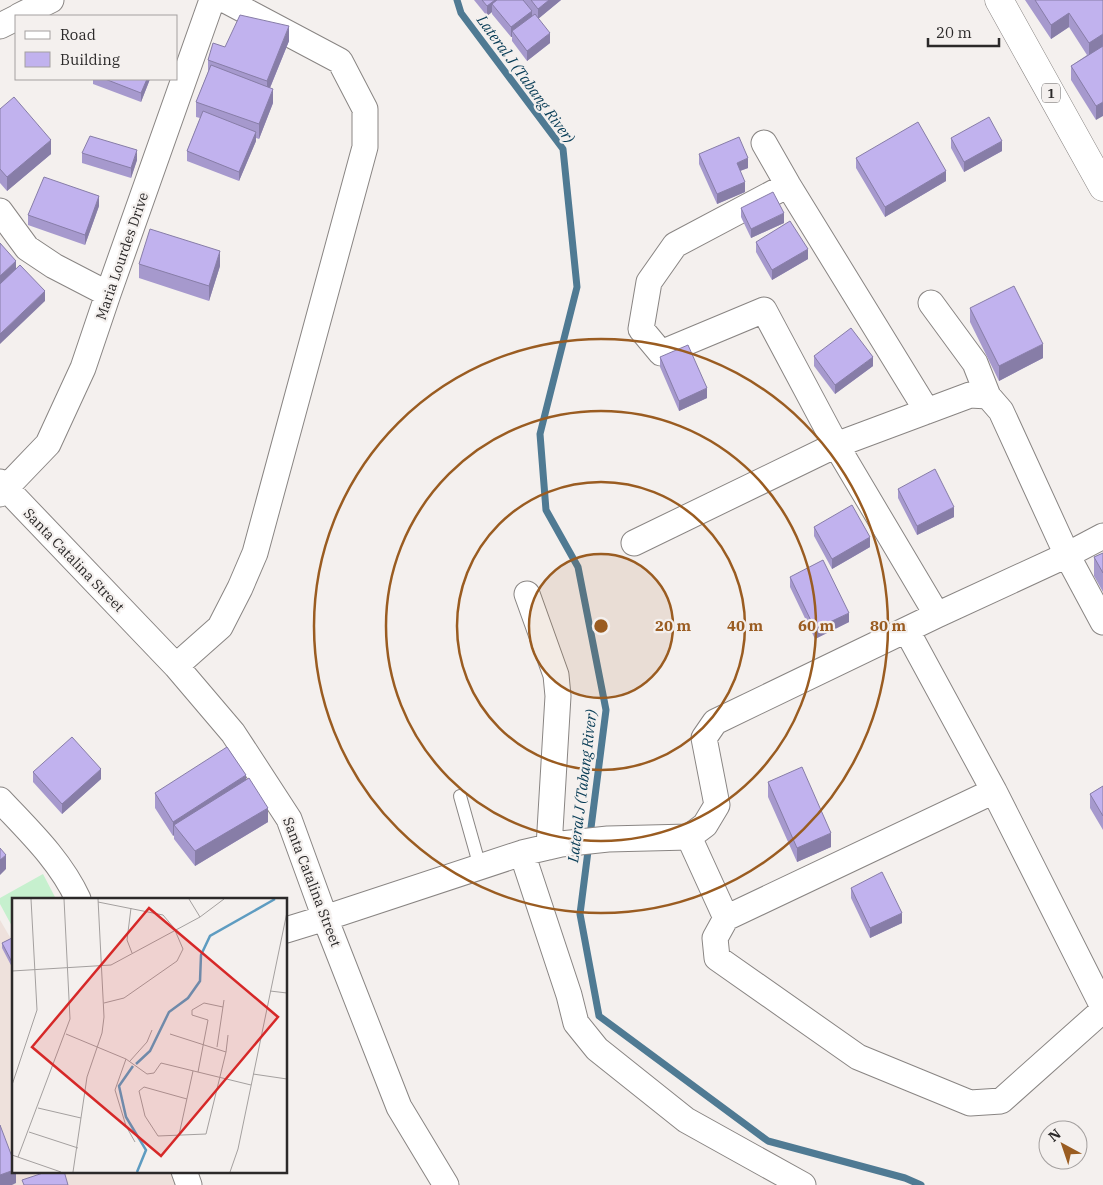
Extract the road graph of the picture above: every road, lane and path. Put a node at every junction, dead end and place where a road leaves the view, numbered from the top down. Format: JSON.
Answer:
{"nodes":[{"id":1,"x":51,"y":0,"type":"edge"},
{"id":2,"x":212,"y":0,"type":"edge"},
{"id":3,"x":225,"y":0,"type":"edge"},
{"id":4,"x":1000,"y":0,"type":"edge"},
{"id":5,"x":22,"y":15,"type":"edge"},
{"id":6,"x":15,"y":18,"type":"edge"},
{"id":7,"x":0,"y":26,"type":"edge"},
{"id":8,"x":764,"y":143,"type":"dead end"},
{"id":9,"x":788,"y":185,"type":"junction"},
{"id":10,"x":1103,"y":187,"type":"edge"},
{"id":11,"x":0,"y":212,"type":"edge"},
{"id":12,"x":108,"y":294,"type":"junction"},
{"id":13,"x":931,"y":303,"type":"dead end"},
{"id":14,"x":988,"y":396,"type":"junction"},
{"id":15,"x":928,"y":411,"type":"junction"},
{"id":16,"x":836,"y":445,"type":"junction"},
{"id":17,"x":2,"y":488,"type":"edge"},
{"id":18,"x":1103,"y":536,"type":"edge"},
{"id":19,"x":634,"y":543,"type":"dead end"},
{"id":20,"x":1067,"y":555,"type":"junction"},
{"id":21,"x":527,"y":594,"type":"dead end"},
{"id":22,"x":938,"y":615,"type":"junction"},
{"id":23,"x":1103,"y":622,"type":"edge"},
{"id":24,"x":907,"y":631,"type":"junction"},
{"id":25,"x":176,"y":666,"type":"junction"},
{"id":26,"x":994,"y":791,"type":"junction"},
{"id":27,"x":460,"y":796,"type":"dead end"},
{"id":28,"x":0,"y":800,"type":"edge"},
{"id":29,"x":689,"y":837,"type":"junction"},
{"id":30,"x":555,"y":845,"type":"junction"},
{"id":31,"x":522,"y":853,"type":"junction"},
{"id":32,"x":480,"y":867,"type":"junction"},
{"id":33,"x":78,"y":898,"type":"edge"},
{"id":34,"x":325,"y":918,"type":"junction"},
{"id":35,"x":726,"y":918,"type":"junction"},
{"id":36,"x":288,"y":929,"type":"edge"},
{"id":37,"x":1103,"y":1008,"type":"edge"},
{"id":38,"x":184,"y":1172,"type":"edge"},
{"id":39,"x":188,"y":1185,"type":"edge"},
{"id":40,"x":446,"y":1185,"type":"edge"},
{"id":41,"x":802,"y":1185,"type":"edge"}],
"edges":[{"from":1,"to":5,"type":"street"},
{"from":2,"to":12,"type":"street","name":"Maria Lourdes Drive"},
{"from":3,"to":25,"type":"street"},
{"from":4,"to":10,"type":"highway","number":"1"},
{"from":6,"to":7,"type":"street"},
{"from":8,"to":9,"type":"street"},
{"from":9,"to":15,"type":"street"},
{"from":9,"to":16,"type":"street"},
{"from":11,"to":12,"type":"street"},
{"from":12,"to":17,"type":"street","name":"Maria Lourdes Drive"},
{"from":13,"to":14,"type":"street"},
{"from":14,"to":15,"type":"street"},
{"from":14,"to":20,"type":"street"},
{"from":15,"to":16,"type":"street"},
{"from":16,"to":19,"type":"street"},
{"from":16,"to":22,"type":"street"},
{"from":17,"to":25,"type":"street","name":"Santa Catalina Street"},
{"from":18,"to":20,"type":"street"},
{"from":20,"to":22,"type":"street"},
{"from":20,"to":23,"type":"street"},
{"from":21,"to":30,"type":"street"},
{"from":22,"to":24,"type":"street"},
{"from":24,"to":26,"type":"street"},
{"from":24,"to":29,"type":"street"},
{"from":25,"to":34,"type":"street","name":"Santa Catalina Street"},
{"from":26,"to":35,"type":"street"},
{"from":26,"to":37,"type":"street"},
{"from":27,"to":32,"type":"lane"},
{"from":28,"to":33,"type":"street"},
{"from":29,"to":30,"type":"street"},
{"from":29,"to":35,"type":"street"},
{"from":30,"to":31,"type":"street"},
{"from":31,"to":32,"type":"street"},
{"from":31,"to":41,"type":"street"},
{"from":32,"to":34,"type":"street"},
{"from":34,"to":36,"type":"street"},
{"from":34,"to":40,"type":"street","name":"Santa Catalina Street"},
{"from":35,"to":37,"type":"street"},
{"from":38,"to":39,"type":"street"}]}
